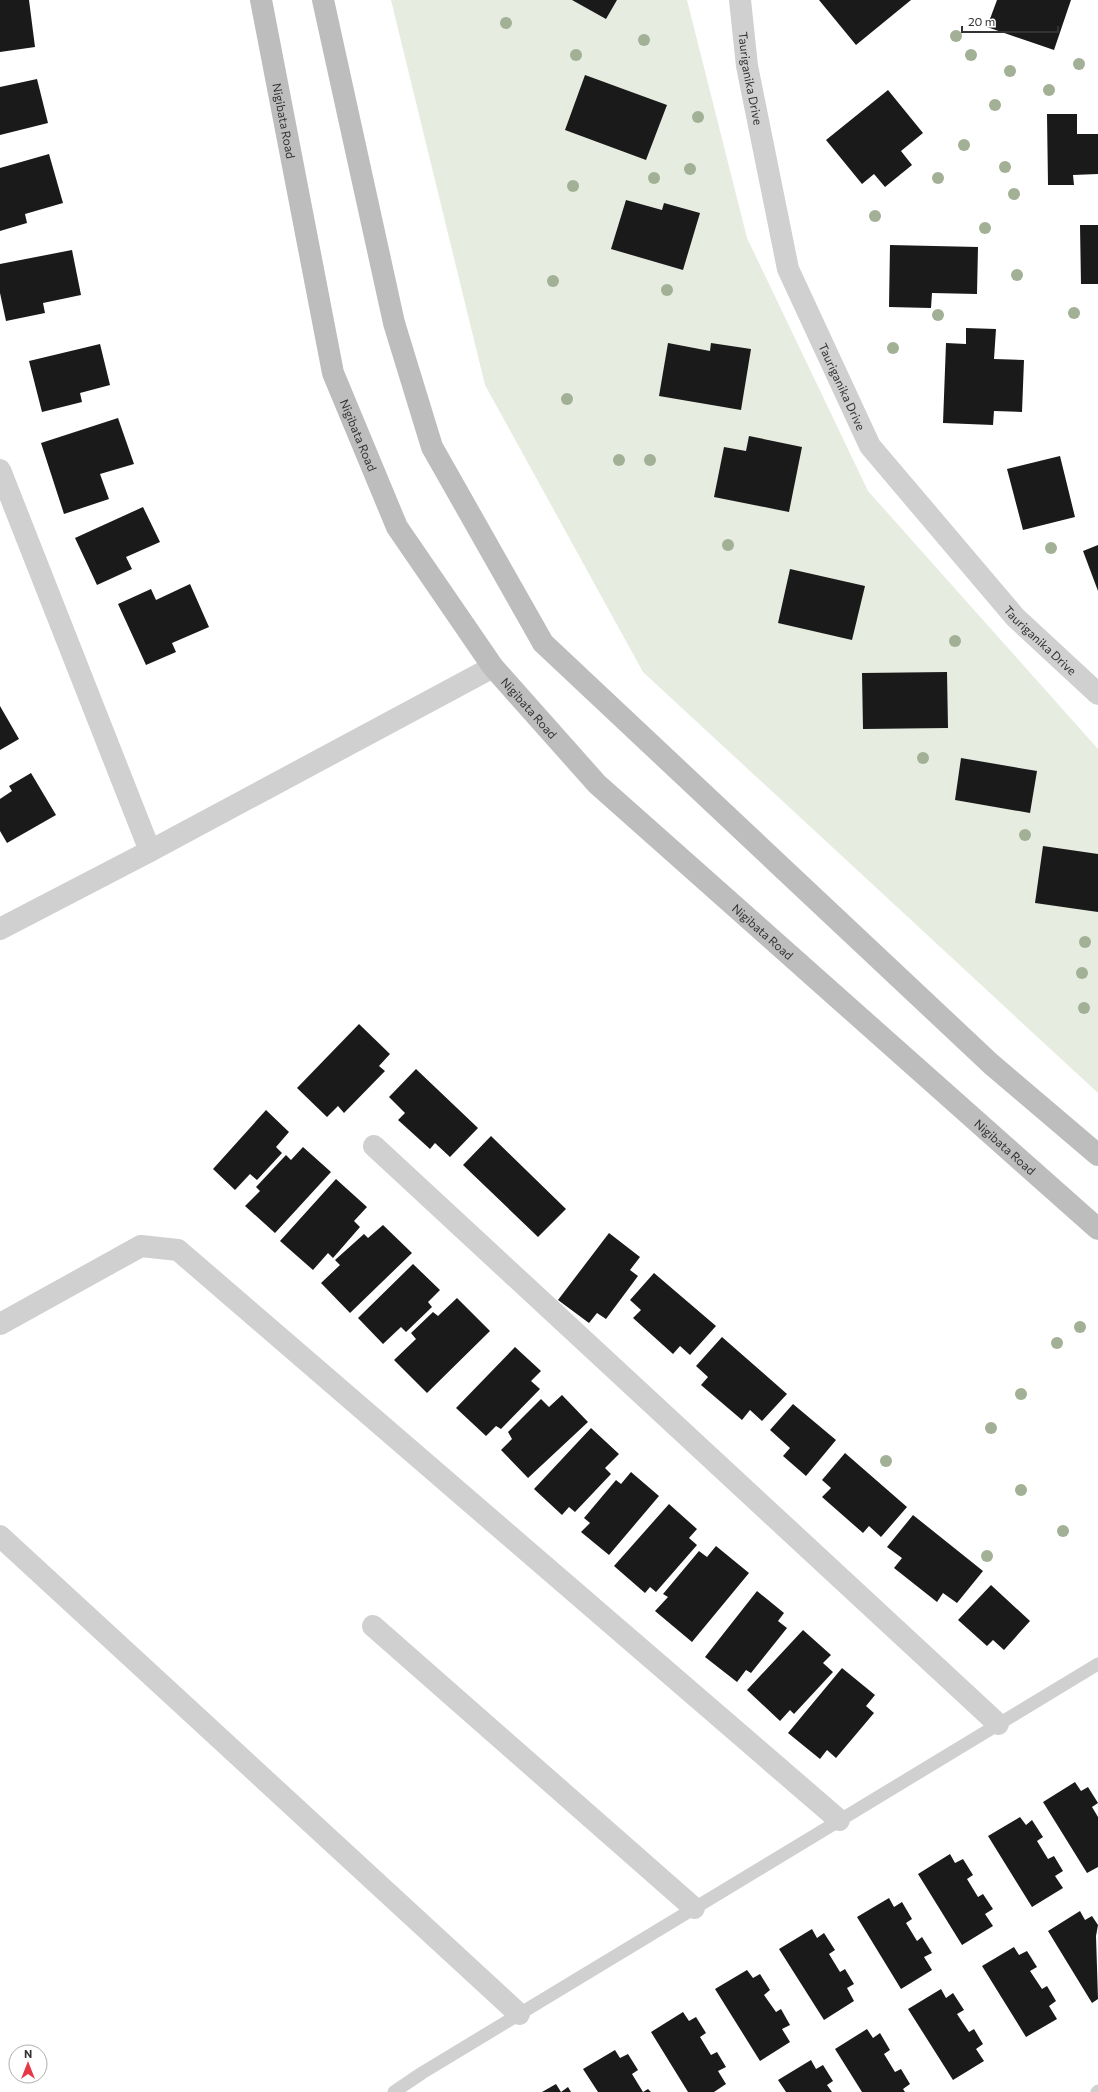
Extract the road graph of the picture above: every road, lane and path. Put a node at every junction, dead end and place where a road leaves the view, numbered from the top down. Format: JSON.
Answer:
{"nodes":[{"id":1,"x":261,"y":0,"type":"edge"},
{"id":2,"x":323,"y":0,"type":"edge"},
{"id":3,"x":740,"y":0,"type":"edge"},
{"id":4,"x":0,"y":470,"type":"edge"},
{"id":5,"x":493,"y":667,"type":"junction"},
{"id":6,"x":1098,"y":694,"type":"edge"},
{"id":7,"x":150,"y":851,"type":"junction"},
{"id":8,"x":0,"y":929,"type":"edge"},
{"id":9,"x":374,"y":1146,"type":"dead end"},
{"id":10,"x":1098,"y":1155,"type":"edge"},
{"id":11,"x":1098,"y":1229,"type":"edge"},
{"id":12,"x":0,"y":1324,"type":"edge"},
{"id":13,"x":0,"y":1536,"type":"edge"},
{"id":14,"x":372,"y":1626,"type":"dead end"},
{"id":15,"x":1098,"y":1664,"type":"edge"},
{"id":16,"x":998,"y":1724,"type":"junction"},
{"id":17,"x":839,"y":1820,"type":"junction"},
{"id":18,"x":694,"y":1908,"type":"junction"},
{"id":19,"x":519,"y":2014,"type":"junction"},
{"id":20,"x":394,"y":2092,"type":"edge"}],
"edges":[{"from":1,"to":5,"type":"street","name":"Nigibata Road"},
{"from":2,"to":10,"type":"street"},
{"from":3,"to":6,"type":"street","name":"Tauriganika Drive"},
{"from":4,"to":7,"type":"street"},
{"from":5,"to":7,"type":"street"},
{"from":5,"to":11,"type":"street","name":"Nigibata Road"},
{"from":7,"to":8,"type":"street"},
{"from":9,"to":16,"type":"street"},
{"from":12,"to":17,"type":"street"},
{"from":13,"to":19,"type":"street"},
{"from":14,"to":18,"type":"street"},
{"from":15,"to":16,"type":"lane"},
{"from":16,"to":17,"type":"lane"},
{"from":17,"to":18,"type":"lane"},
{"from":18,"to":19,"type":"lane"},
{"from":19,"to":20,"type":"lane"}]}
